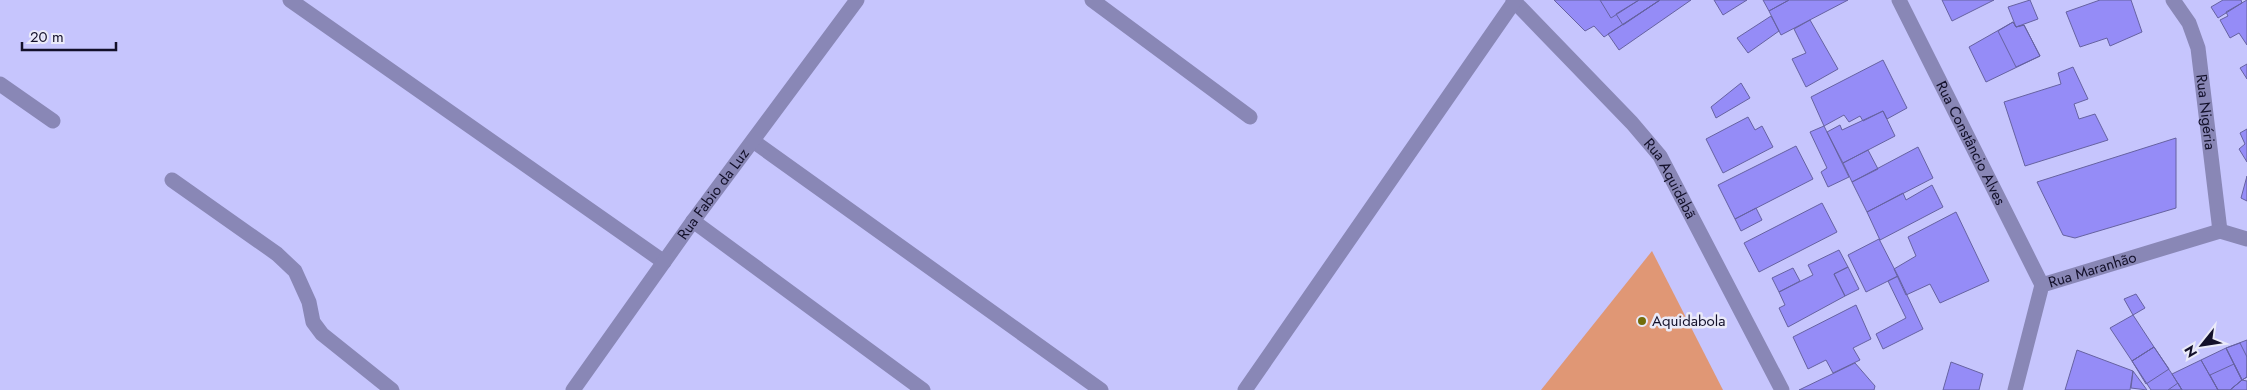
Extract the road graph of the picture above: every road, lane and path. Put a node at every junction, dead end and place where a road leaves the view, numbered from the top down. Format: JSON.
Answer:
{"nodes":[{"id":1,"x":290,"y":0,"type":"edge"},
{"id":2,"x":857,"y":0,"type":"edge"},
{"id":3,"x":1092,"y":0,"type":"edge"},
{"id":4,"x":1899,"y":0,"type":"edge"},
{"id":5,"x":2173,"y":0,"type":"edge"},
{"id":6,"x":1514,"y":1,"type":"edge"},
{"id":7,"x":0,"y":84,"type":"edge"},
{"id":8,"x":1250,"y":117,"type":"dead end"},
{"id":9,"x":53,"y":121,"type":"dead end"},
{"id":10,"x":752,"y":141,"type":"junction"},
{"id":11,"x":172,"y":180,"type":"dead end"},
{"id":12,"x":693,"y":222,"type":"junction"},
{"id":13,"x":2220,"y":230,"type":"junction"},
{"id":14,"x":2247,"y":239,"type":"edge"},
{"id":15,"x":664,"y":262,"type":"junction"},
{"id":16,"x":2042,"y":285,"type":"junction"},
{"id":17,"x":392,"y":390,"type":"edge"},
{"id":18,"x":573,"y":390,"type":"edge"},
{"id":19,"x":922,"y":390,"type":"edge"},
{"id":20,"x":1101,"y":390,"type":"edge"},
{"id":21,"x":1245,"y":390,"type":"edge"},
{"id":22,"x":1782,"y":390,"type":"edge"},
{"id":23,"x":2015,"y":390,"type":"edge"}],
"edges":[{"from":1,"to":15,"type":"street"},
{"from":2,"to":10,"type":"street","name":"Rua Fabio da Luz"},
{"from":3,"to":8,"type":"street"},
{"from":4,"to":16,"type":"street","name":"Rua Constâncio Alves"},
{"from":5,"to":13,"type":"street","name":"Rua Nigéria"},
{"from":6,"to":21,"type":"street"},
{"from":6,"to":22,"type":"street","name":"Rua Aquidabã"},
{"from":7,"to":9,"type":"street"},
{"from":10,"to":12,"type":"street","name":"Rua Fabio da Luz"},
{"from":10,"to":20,"type":"street"},
{"from":11,"to":17,"type":"street"},
{"from":12,"to":15,"type":"street","name":"Rua Fabio da Luz"},
{"from":12,"to":19,"type":"street"},
{"from":13,"to":14,"type":"street"},
{"from":13,"to":16,"type":"street","name":"Rua Maranhão"},
{"from":15,"to":18,"type":"street","name":"Rua Fabio da Luz"},
{"from":16,"to":23,"type":"street","name":"Rua Maranhão"}]}
